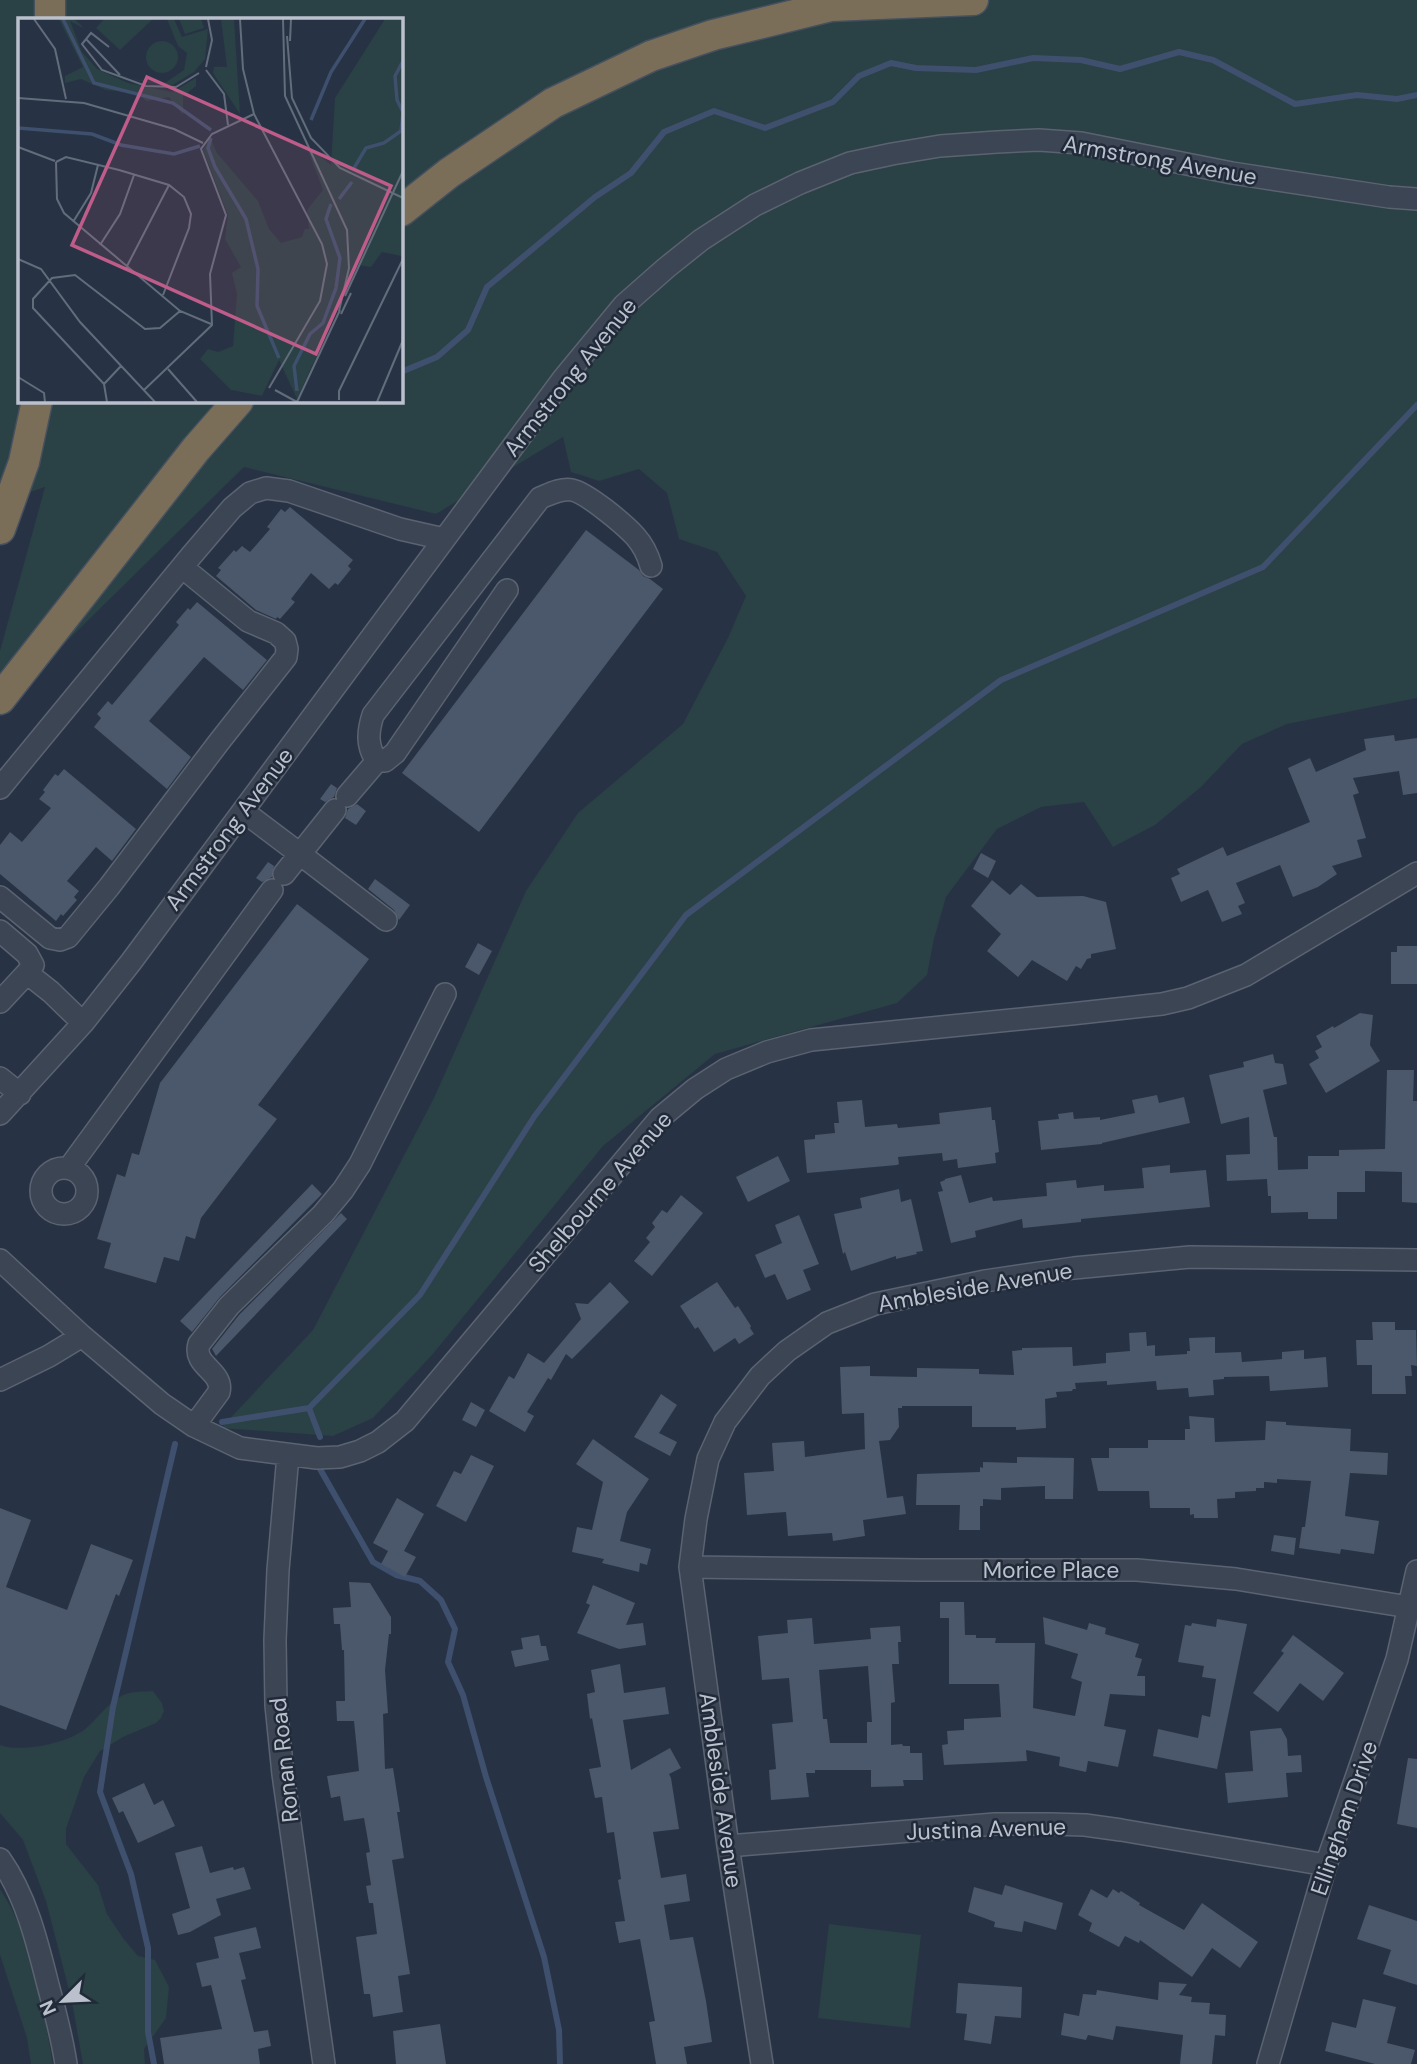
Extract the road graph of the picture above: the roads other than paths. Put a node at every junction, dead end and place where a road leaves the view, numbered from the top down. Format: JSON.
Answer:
{"nodes":[{"id":1,"x":50,"y":0,"type":"edge"},
{"id":2,"x":973,"y":0,"type":"edge"},
{"id":3,"x":50,"y":18,"type":"edge"},
{"id":4,"x":1417,"y":200,"type":"edge"},
{"id":5,"x":402,"y":210,"type":"edge"},
{"id":6,"x":37,"y":402,"type":"edge"},
{"id":7,"x":237,"y":402,"type":"edge"},
{"id":8,"x":0,"y":528,"type":"edge"},
{"id":9,"x":444,"y":539,"type":"junction"},
{"id":10,"x":182,"y":566,"type":"junction"},
{"id":11,"x":651,"y":566,"type":"dead end"},
{"id":12,"x":507,"y":590,"type":"dead end"},
{"id":13,"x":0,"y":699,"type":"edge"},
{"id":14,"x":377,"y":761,"type":"junction"},
{"id":15,"x":0,"y":788,"type":"edge"},
{"id":16,"x":243,"y":811,"type":"junction"},
{"id":17,"x":300,"y":854,"type":"junction"},
{"id":18,"x":1417,"y":873,"type":"edge"},
{"id":19,"x":0,"y":897,"type":"edge"},
{"id":20,"x":386,"y":920,"type":"dead end"},
{"id":21,"x":0,"y":931,"type":"edge"},
{"id":22,"x":27,"y":973,"type":"junction"},
{"id":23,"x":445,"y":994,"type":"dead end"},
{"id":24,"x":0,"y":1002,"type":"edge"},
{"id":25,"x":83,"y":1023,"type":"junction"},
{"id":26,"x":0,"y":1078,"type":"edge"},
{"id":27,"x":20,"y":1094,"type":"junction"},
{"id":28,"x":0,"y":1114,"type":"edge"},
{"id":29,"x":69,"y":1168,"type":"dead end"},
{"id":30,"x":0,"y":1260,"type":"edge"},
{"id":31,"x":1417,"y":1260,"type":"edge"},
{"id":32,"x":82,"y":1336,"type":"junction"},
{"id":33,"x":0,"y":1380,"type":"edge"},
{"id":34,"x":194,"y":1426,"type":"junction"},
{"id":35,"x":288,"y":1455,"type":"junction"},
{"id":36,"x":690,"y":1567,"type":"junction"},
{"id":37,"x":1417,"y":1571,"type":"edge"},
{"id":38,"x":1409,"y":1607,"type":"junction"},
{"id":39,"x":728,"y":1846,"type":"junction"},
{"id":40,"x":0,"y":1858,"type":"edge"},
{"id":41,"x":1326,"y":1865,"type":"junction"},
{"id":42,"x":66,"y":2064,"type":"edge"},
{"id":43,"x":324,"y":2064,"type":"edge"},
{"id":44,"x":762,"y":2064,"type":"edge"},
{"id":45,"x":1268,"y":2064,"type":"edge"}],
"edges":[{"from":1,"to":3,"type":"highway"},
{"from":2,"to":5,"type":"highway"},
{"from":4,"to":9,"type":"street","name":"Armstrong Avenue"},
{"from":6,"to":8,"type":"highway"},
{"from":7,"to":13,"type":"highway"},
{"from":9,"to":10,"type":"street"},
{"from":9,"to":16,"type":"street","name":"Armstrong Avenue"},
{"from":10,"to":15,"type":"street"},
{"from":10,"to":19,"type":"street"},
{"from":11,"to":14,"type":"street"},
{"from":12,"to":14,"type":"street"},
{"from":14,"to":17,"type":"street"},
{"from":16,"to":17,"type":"street"},
{"from":16,"to":25,"type":"street","name":"Armstrong Avenue"},
{"from":17,"to":20,"type":"street"},
{"from":17,"to":29,"type":"street"},
{"from":18,"to":35,"type":"street","name":"Shelbourne Avenue"},
{"from":21,"to":22,"type":"street"},
{"from":22,"to":24,"type":"street"},
{"from":22,"to":25,"type":"street"},
{"from":23,"to":34,"type":"street"},
{"from":25,"to":27,"type":"street","name":"Armstrong Avenue"},
{"from":26,"to":27,"type":"street"},
{"from":27,"to":28,"type":"street","name":"Armstrong Avenue"},
{"from":30,"to":32,"type":"street","name":"Shelbourne Avenue"},
{"from":31,"to":36,"type":"street","name":"Ambleside Avenue"},
{"from":32,"to":33,"type":"street"},
{"from":32,"to":34,"type":"street","name":"Shelbourne Avenue"},
{"from":34,"to":35,"type":"street","name":"Shelbourne Avenue"},
{"from":35,"to":43,"type":"street","name":"Ronan Road"},
{"from":36,"to":38,"type":"street","name":"Morice Place"},
{"from":36,"to":39,"type":"street","name":"Ambleside Avenue"},
{"from":37,"to":38,"type":"street","name":"Ellingham Drive"},
{"from":38,"to":41,"type":"street","name":"Ellingham Drive"},
{"from":39,"to":41,"type":"street","name":"Justina Avenue"},
{"from":39,"to":44,"type":"street","name":"Ambleside Avenue"},
{"from":40,"to":42,"type":"street"},
{"from":41,"to":45,"type":"street","name":"Ellingham Drive"}]}
